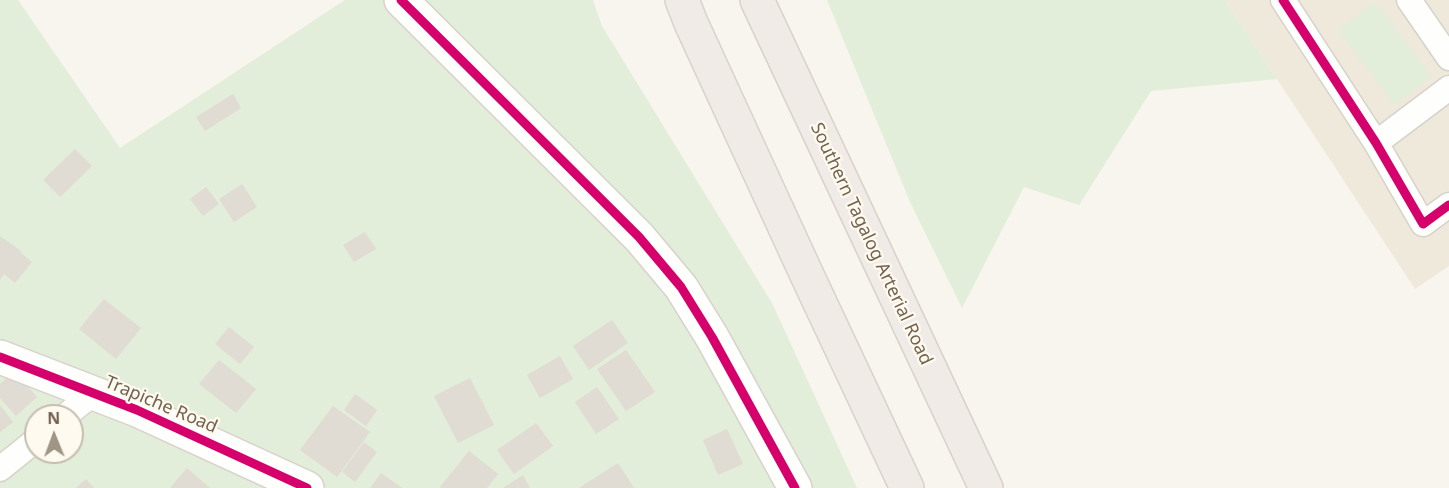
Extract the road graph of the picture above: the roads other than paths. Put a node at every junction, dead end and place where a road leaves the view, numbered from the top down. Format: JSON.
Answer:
{"nodes":[{"id":1,"x":400,"y":0,"type":"edge"},
{"id":2,"x":682,"y":0,"type":"edge"},
{"id":3,"x":756,"y":0,"type":"edge"},
{"id":4,"x":1283,"y":0,"type":"edge"},
{"id":5,"x":1408,"y":0,"type":"edge"},
{"id":6,"x":1449,"y":58,"type":"edge"},
{"id":7,"x":1449,"y":87,"type":"edge"},
{"id":8,"x":1376,"y":143,"type":"junction"},
{"id":9,"x":1449,"y":205,"type":"edge"},
{"id":10,"x":0,"y":357,"type":"edge"},
{"id":11,"x":93,"y":393,"type":"junction"},
{"id":12,"x":80,"y":404,"type":"edge"},
{"id":13,"x":24,"y":450,"type":"edge"},
{"id":14,"x":0,"y":469,"type":"edge"},
{"id":15,"x":307,"y":488,"type":"edge"},
{"id":16,"x":795,"y":488,"type":"edge"},
{"id":17,"x":907,"y":488,"type":"edge"},
{"id":18,"x":986,"y":488,"type":"edge"}],
"edges":[{"from":1,"to":16,"type":"street"},
{"from":2,"to":17,"type":"highway"},
{"from":3,"to":18,"type":"highway","name":"Southern Tagalog Arterial Road"},
{"from":4,"to":8,"type":"street"},
{"from":5,"to":6,"type":"street"},
{"from":7,"to":8,"type":"street"},
{"from":8,"to":9,"type":"street"},
{"from":10,"to":11,"type":"street","name":"Trapiche Road"},
{"from":11,"to":12,"type":"street"},
{"from":11,"to":15,"type":"street","name":"Trapiche Road"},
{"from":13,"to":14,"type":"street"}]}
